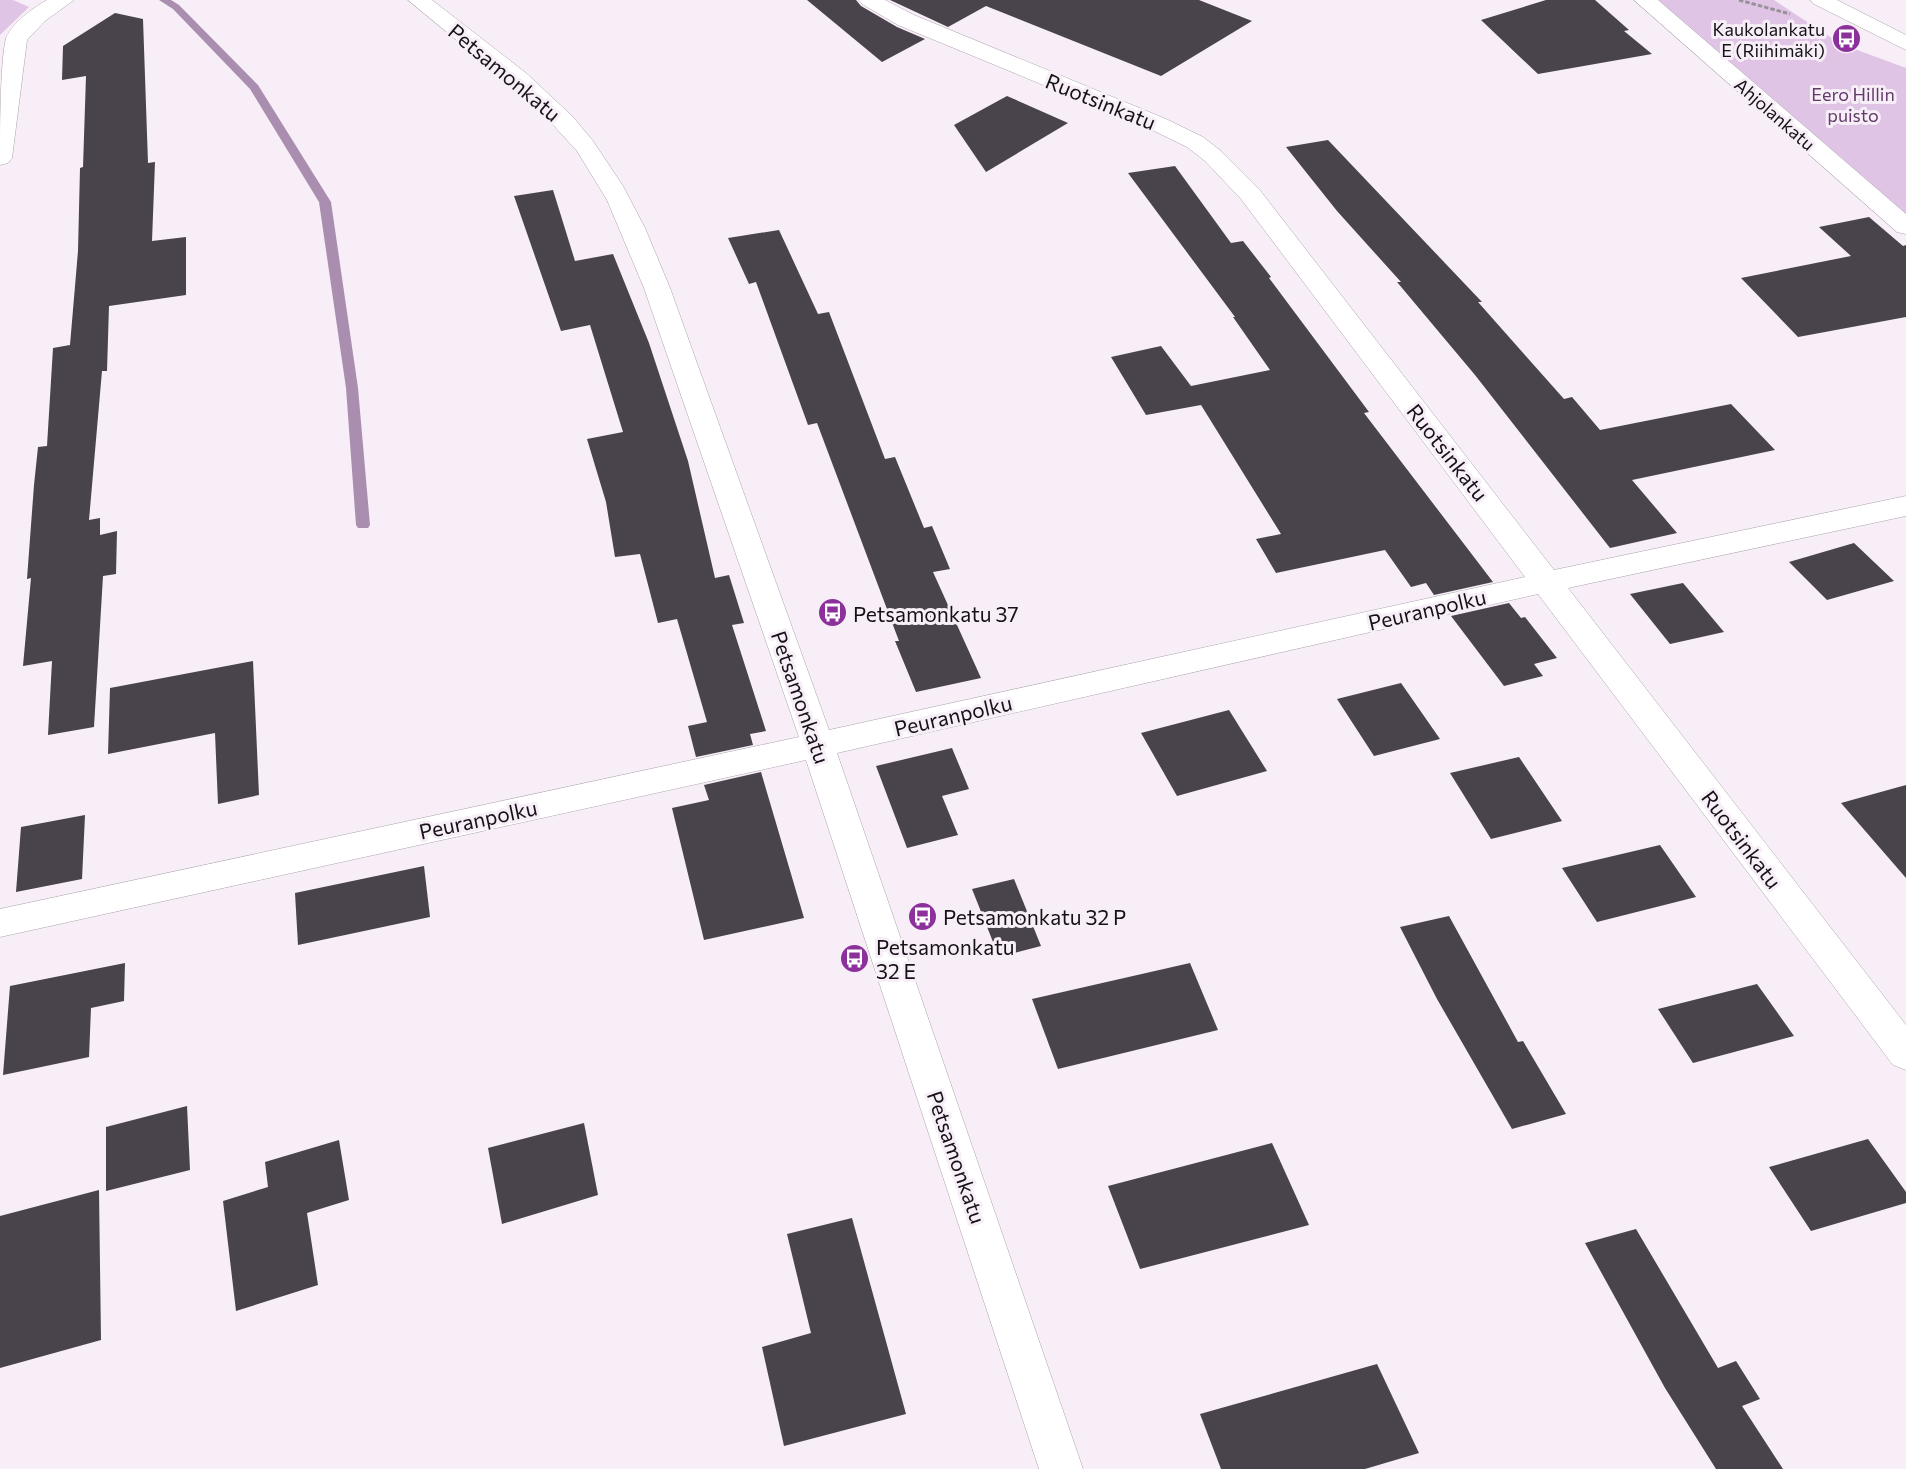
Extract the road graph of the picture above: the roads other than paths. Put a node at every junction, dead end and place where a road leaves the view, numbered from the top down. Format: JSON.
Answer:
{"nodes":[{"id":1,"x":63,"y":0,"type":"edge"},
{"id":2,"x":419,"y":0,"type":"edge"},
{"id":3,"x":869,"y":0,"type":"edge"},
{"id":4,"x":1645,"y":0,"type":"edge"},
{"id":5,"x":1821,"y":0,"type":"edge"},
{"id":6,"x":1906,"y":43,"type":"edge"},
{"id":7,"x":0,"y":158,"type":"edge"},
{"id":8,"x":1906,"y":226,"type":"edge"},
{"id":9,"x":1906,"y":506,"type":"edge"},
{"id":10,"x":1547,"y":582,"type":"junction"},
{"id":11,"x":818,"y":745,"type":"junction"},
{"id":12,"x":0,"y":923,"type":"edge"},
{"id":13,"x":1906,"y":1054,"type":"edge"},
{"id":14,"x":1061,"y":1469,"type":"edge"}],
"edges":[{"from":1,"to":7,"type":"street"},
{"from":2,"to":11,"type":"street","name":"Petsamonkatu"},
{"from":3,"to":10,"type":"street","name":"Ruotsinkatu"},
{"from":4,"to":8,"type":"street","name":"Ahjolankatu"},
{"from":5,"to":6,"type":"street"},
{"from":9,"to":10,"type":"street","name":"Peuranpolku"},
{"from":10,"to":11,"type":"street","name":"Peuranpolku"},
{"from":10,"to":13,"type":"street","name":"Ruotsinkatu"},
{"from":11,"to":12,"type":"street","name":"Peuranpolku"},
{"from":11,"to":14,"type":"street","name":"Petsamonkatu"}]}
